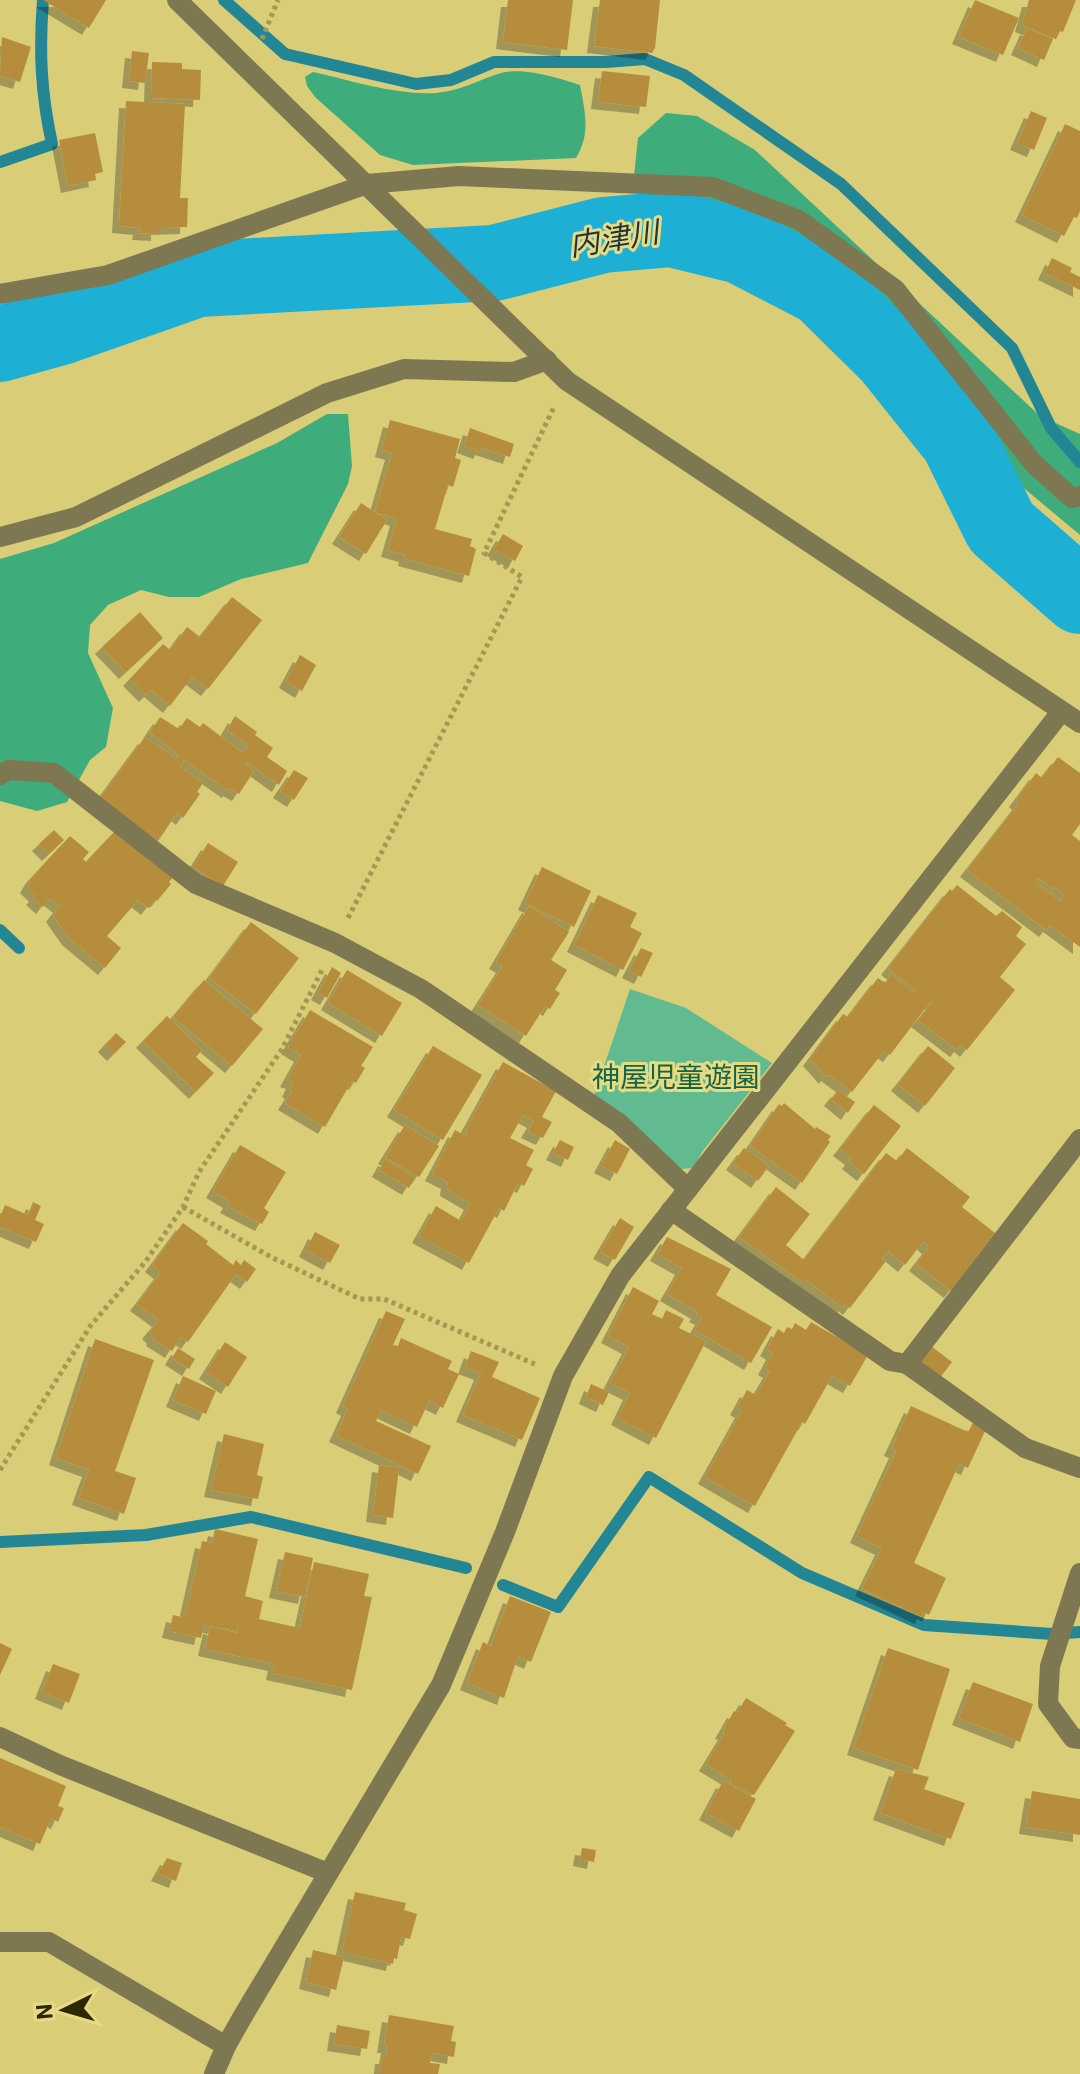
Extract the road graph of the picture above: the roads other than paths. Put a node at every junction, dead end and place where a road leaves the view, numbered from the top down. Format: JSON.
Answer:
{"nodes":[{"id":1,"x":177,"y":0,"type":"edge"},
{"id":2,"x":371,"y":188,"type":"junction"},
{"id":3,"x":0,"y":294,"type":"edge"},
{"id":4,"x":547,"y":360,"type":"junction"},
{"id":5,"x":1080,"y":496,"type":"edge"},
{"id":6,"x":0,"y":537,"type":"edge"},
{"id":7,"x":1061,"y":712,"type":"junction"},
{"id":8,"x":1080,"y":723,"type":"edge"},
{"id":9,"x":0,"y":775,"type":"edge"},
{"id":10,"x":1080,"y":1139,"type":"edge"},
{"id":11,"x":688,"y":1189,"type":"junction"},
{"id":12,"x":671,"y":1210,"type":"junction"},
{"id":13,"x":907,"y":1364,"type":"junction"},
{"id":14,"x":1080,"y":1468,"type":"edge"},
{"id":15,"x":1080,"y":1573,"type":"edge"},
{"id":16,"x":0,"y":1737,"type":"edge"},
{"id":17,"x":1080,"y":1739,"type":"edge"},
{"id":18,"x":328,"y":1873,"type":"junction"},
{"id":19,"x":0,"y":1942,"type":"edge"},
{"id":20,"x":226,"y":2046,"type":"junction"},
{"id":21,"x":214,"y":2074,"type":"edge"}],
"edges":[{"from":1,"to":2,"type":"street"},
{"from":2,"to":3,"type":"street"},
{"from":2,"to":4,"type":"street"},
{"from":2,"to":5,"type":"street"},
{"from":4,"to":6,"type":"street"},
{"from":4,"to":7,"type":"street"},
{"from":7,"to":8,"type":"street"},
{"from":7,"to":11,"type":"street"},
{"from":9,"to":11,"type":"street"},
{"from":10,"to":13,"type":"street"},
{"from":11,"to":12,"type":"street"},
{"from":12,"to":13,"type":"street"},
{"from":12,"to":18,"type":"street"},
{"from":13,"to":14,"type":"street"},
{"from":15,"to":17,"type":"street"},
{"from":16,"to":18,"type":"street"},
{"from":18,"to":20,"type":"street"},
{"from":19,"to":20,"type":"street"},
{"from":20,"to":21,"type":"street"}]}
